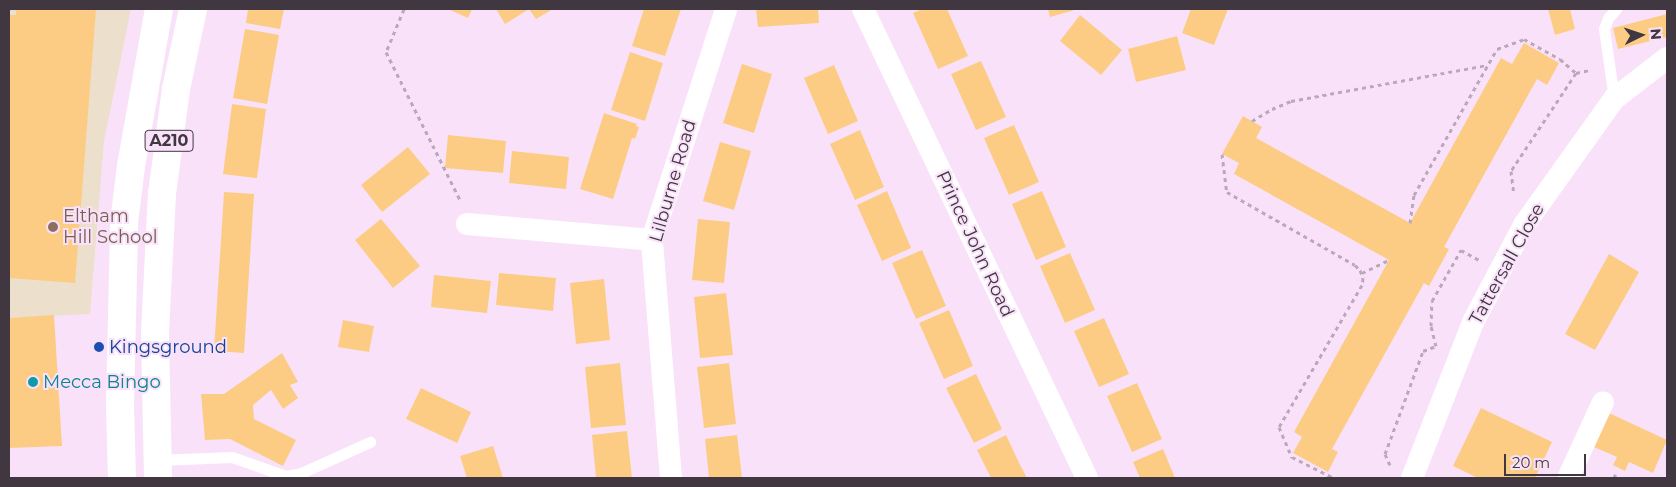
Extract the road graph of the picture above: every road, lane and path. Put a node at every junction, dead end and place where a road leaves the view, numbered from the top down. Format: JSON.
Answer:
{"nodes":[{"id":1,"x":159,"y":9,"type":"edge"},
{"id":2,"x":193,"y":9,"type":"edge"},
{"id":3,"x":404,"y":9,"type":"edge"},
{"id":4,"x":726,"y":9,"type":"edge"},
{"id":5,"x":864,"y":9,"type":"edge"},
{"id":6,"x":1616,"y":9,"type":"edge"},
{"id":7,"x":1667,"y":58,"type":"edge"},
{"id":8,"x":1488,"y":65,"type":"junction"},
{"id":9,"x":1614,"y":98,"type":"junction"},
{"id":10,"x":1252,"y":122,"type":"dead end"},
{"id":11,"x":1222,"y":154,"type":"dead end"},
{"id":12,"x":1514,"y":198,"type":"dead end"},
{"id":13,"x":461,"y":202,"type":"dead end"},
{"id":14,"x":467,"y":224,"type":"dead end"},
{"id":15,"x":1410,"y":224,"type":"dead end"},
{"id":16,"x":652,"y":240,"type":"junction"},
{"id":17,"x":1486,"y":253,"type":"dead end"},
{"id":18,"x":1388,"y":260,"type":"dead end"},
{"id":19,"x":1362,"y":274,"type":"junction"},
{"id":20,"x":1603,"y":402,"type":"dead end"},
{"id":21,"x":370,"y":442,"type":"dead end"},
{"id":22,"x":1391,"y":467,"type":"dead end"},
{"id":23,"x":157,"y":469,"type":"edge"},
{"id":24,"x":1616,"y":473,"type":"dead end"},
{"id":25,"x":122,"y":478,"type":"edge"},
{"id":26,"x":671,"y":478,"type":"edge"},
{"id":27,"x":1087,"y":478,"type":"edge"},
{"id":28,"x":1334,"y":478,"type":"edge"},
{"id":29,"x":1412,"y":478,"type":"edge"},
{"id":30,"x":1570,"y":478,"type":"edge"},
{"id":31,"x":1614,"y":478,"type":"edge"}],
"edges":[{"from":1,"to":25,"type":"main road","number":"A210"},
{"from":2,"to":23,"type":"main road","number":"A210"},
{"from":3,"to":13,"type":"path"},
{"from":4,"to":16,"type":"street","name":"Lilburne Road"},
{"from":5,"to":27,"type":"street","name":"Prince John Road"},
{"from":6,"to":9,"type":"lane"},
{"from":7,"to":9,"type":"street","name":"Tattersall Close"},
{"from":8,"to":10,"type":"path"},
{"from":8,"to":12,"type":"path"},
{"from":8,"to":15,"type":"path"},
{"from":9,"to":29,"type":"street","name":"Tattersall Close"},
{"from":11,"to":19,"type":"path"},
{"from":14,"to":16,"type":"street"},
{"from":16,"to":26,"type":"street","name":"Lilburne Road"},
{"from":17,"to":22,"type":"path"},
{"from":18,"to":19,"type":"path"},
{"from":19,"to":28,"type":"path"},
{"from":20,"to":30,"type":"street"},
{"from":21,"to":23,"type":"lane"},
{"from":24,"to":31,"type":"path"}]}
